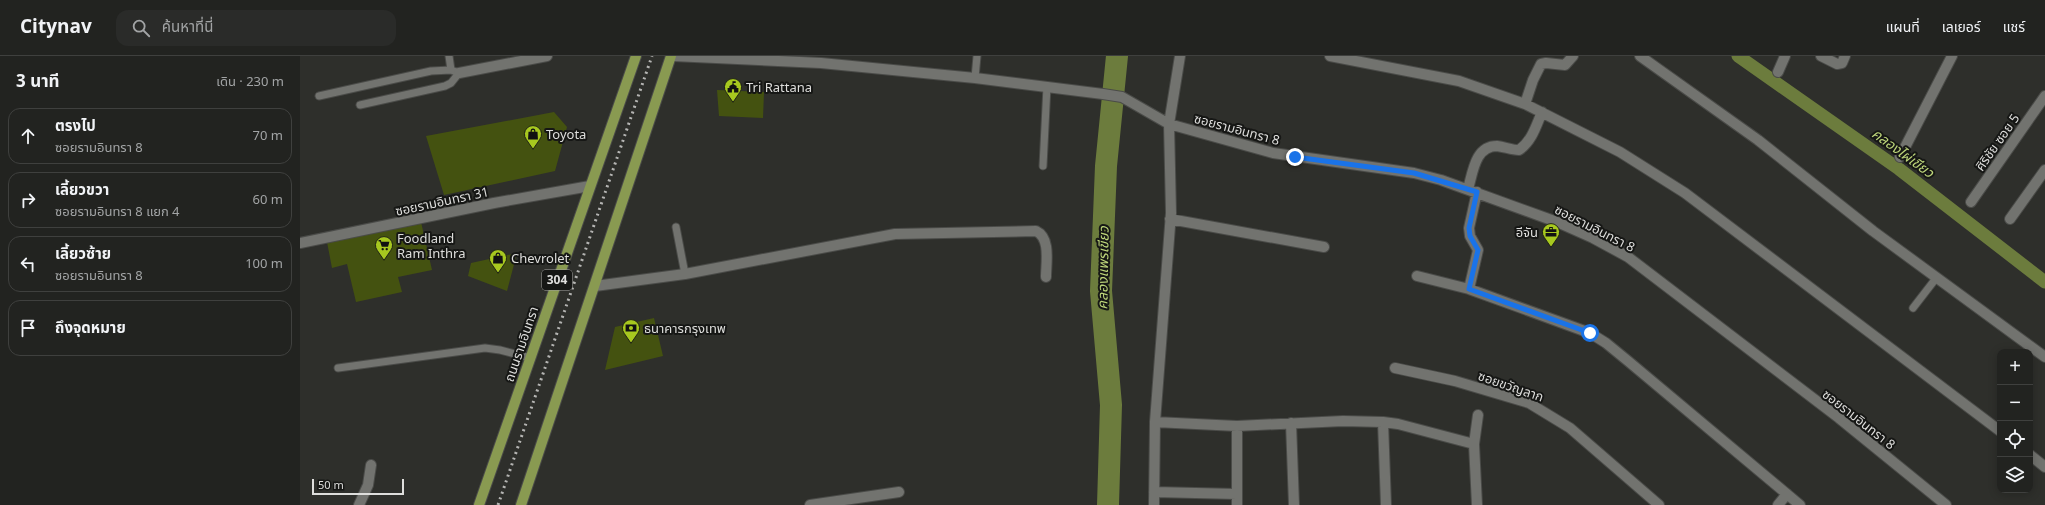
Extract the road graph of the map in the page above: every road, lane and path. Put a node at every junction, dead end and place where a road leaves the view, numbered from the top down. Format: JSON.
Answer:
{"nodes":[{"id":1,"x":449,"y":56,"type":"edge"},
{"id":2,"x":546,"y":56,"type":"edge"},
{"id":3,"x":636,"y":56,"type":"edge"},
{"id":4,"x":672,"y":56,"type":"edge"},
{"id":5,"x":977,"y":56,"type":"edge"},
{"id":6,"x":1180,"y":56,"type":"edge"},
{"id":7,"x":1330,"y":56,"type":"edge"},
{"id":8,"x":1573,"y":56,"type":"edge"},
{"id":9,"x":1640,"y":56,"type":"edge"},
{"id":10,"x":1785,"y":56,"type":"edge"},
{"id":11,"x":1821,"y":56,"type":"edge"},
{"id":12,"x":1845,"y":56,"type":"edge"},
{"id":13,"x":1952,"y":56,"type":"edge"},
{"id":14,"x":527,"y":58,"type":"edge"},
{"id":15,"x":455,"y":72,"type":"junction"},
{"id":16,"x":1778,"y":72,"type":"dead end"},
{"id":17,"x":975,"y":78,"type":"junction"},
{"id":18,"x":1047,"y":86,"type":"junction"},
{"id":19,"x":320,"y":96,"type":"dead end"},
{"id":20,"x":2044,"y":100,"type":"edge"},
{"id":21,"x":1525,"y":104,"type":"junction"},
{"id":22,"x":360,"y":105,"type":"dead end"},
{"id":23,"x":1542,"y":112,"type":"junction"},
{"id":24,"x":1169,"y":124,"type":"junction"},
{"id":25,"x":1900,"y":158,"type":"dead end"},
{"id":26,"x":1043,"y":166,"type":"dead end"},
{"id":27,"x":2045,"y":170,"type":"edge"},
{"id":28,"x":590,"y":186,"type":"junction"},
{"id":29,"x":1472,"y":190,"type":"junction"},
{"id":30,"x":1971,"y":202,"type":"dead end"},
{"id":31,"x":1170,"y":219,"type":"junction"},
{"id":32,"x":2010,"y":219,"type":"dead end"},
{"id":33,"x":676,"y":226,"type":"dead end"},
{"id":34,"x":300,"y":243,"type":"edge"},
{"id":35,"x":1324,"y":247,"type":"dead end"},
{"id":36,"x":685,"y":274,"type":"junction"},
{"id":37,"x":1417,"y":276,"type":"dead end"},
{"id":38,"x":1046,"y":277,"type":"dead end"},
{"id":39,"x":1937,"y":277,"type":"junction"},
{"id":40,"x":595,"y":286,"type":"junction"},
{"id":41,"x":1469,"y":289,"type":"junction"},
{"id":42,"x":1913,"y":308,"type":"dead end"},
{"id":43,"x":2045,"y":357,"type":"edge"},
{"id":44,"x":531,"y":358,"type":"junction"},
{"id":45,"x":338,"y":368,"type":"dead end"},
{"id":46,"x":1395,"y":368,"type":"dead end"},
{"id":47,"x":1478,"y":415,"type":"dead end"},
{"id":48,"x":1156,"y":422,"type":"junction"},
{"id":49,"x":1383,"y":422,"type":"junction"},
{"id":50,"x":1291,"y":423,"type":"junction"},
{"id":51,"x":1236,"y":426,"type":"junction"},
{"id":52,"x":1997,"y":429,"type":"edge"},
{"id":53,"x":1474,"y":444,"type":"junction"},
{"id":54,"x":2033,"y":457,"type":"edge"},
{"id":55,"x":371,"y":465,"type":"dead end"},
{"id":56,"x":2045,"y":466,"type":"edge"},
{"id":57,"x":899,"y":492,"type":"dead end"},
{"id":58,"x":1154,"y":492,"type":"junction"},
{"id":59,"x":1236,"y":494,"type":"junction"},
{"id":60,"x":1787,"y":494,"type":"junction"},
{"id":61,"x":1942,"y":504,"type":"edge"},
{"id":62,"x":359,"y":505,"type":"edge"},
{"id":63,"x":479,"y":505,"type":"edge"},
{"id":64,"x":521,"y":505,"type":"edge"},
{"id":65,"x":810,"y":505,"type":"edge"},
{"id":66,"x":1154,"y":505,"type":"edge"},
{"id":67,"x":1237,"y":505,"type":"edge"},
{"id":68,"x":1294,"y":505,"type":"edge"},
{"id":69,"x":1386,"y":505,"type":"edge"},
{"id":70,"x":1477,"y":505,"type":"edge"},
{"id":71,"x":1659,"y":505,"type":"edge"},
{"id":72,"x":1778,"y":505,"type":"edge"},
{"id":73,"x":1800,"y":505,"type":"edge"}],
"edges":[{"from":1,"to":15,"type":"lane"},
{"from":2,"to":14,"type":"street"},
{"from":3,"to":28,"type":"main road","name":"ถนนรามอินทรา","number":"304"},
{"from":4,"to":17,"type":"street"},
{"from":4,"to":40,"type":"main road"},
{"from":5,"to":17,"type":"lane"},
{"from":6,"to":24,"type":"street"},
{"from":7,"to":21,"type":"street"},
{"from":8,"to":21,"type":"street"},
{"from":9,"to":39,"type":"street"},
{"from":10,"to":16,"type":"street"},
{"from":11,"to":12,"type":"street"},
{"from":13,"to":25,"type":"street"},
{"from":14,"to":15,"type":"street"},
{"from":15,"to":19,"type":"lane"},
{"from":15,"to":22,"type":"lane"},
{"from":17,"to":18,"type":"street"},
{"from":18,"to":24,"type":"street","name":"ซอยรามอินทรา 8"},
{"from":18,"to":26,"type":"lane"},
{"from":20,"to":30,"type":"street","name":"ศิริชัย ซอย 5"},
{"from":21,"to":23,"type":"street"},
{"from":23,"to":29,"type":"street"},
{"from":23,"to":52,"type":"street"},
{"from":24,"to":29,"type":"street","name":"ซอยรามอินทรา 8"},
{"from":24,"to":31,"type":"street"},
{"from":27,"to":32,"type":"street"},
{"from":28,"to":34,"type":"street","name":"ซอยรามอินทรา 31"},
{"from":28,"to":44,"type":"main road","name":"ถนนรามอินทรา","number":"304"},
{"from":29,"to":41,"type":"street"},
{"from":29,"to":61,"type":"street","name":"ซอยรามอินทรา 8"},
{"from":31,"to":35,"type":"street"},
{"from":31,"to":48,"type":"street"},
{"from":33,"to":36,"type":"lane"},
{"from":36,"to":38,"type":"street"},
{"from":36,"to":40,"type":"street"},
{"from":37,"to":41,"type":"street"},
{"from":39,"to":42,"type":"lane"},
{"from":39,"to":43,"type":"street"},
{"from":40,"to":64,"type":"main road"},
{"from":41,"to":60,"type":"street"},
{"from":44,"to":45,"type":"lane"},
{"from":44,"to":63,"type":"main road","name":"ถนนรามอินทรา","number":"304"},
{"from":46,"to":71,"type":"street","name":"ซอยขวัญลาก"},
{"from":47,"to":53,"type":"street"},
{"from":48,"to":51,"type":"street"},
{"from":48,"to":58,"type":"street"},
{"from":49,"to":50,"type":"street"},
{"from":49,"to":53,"type":"street"},
{"from":49,"to":69,"type":"street"},
{"from":50,"to":51,"type":"street"},
{"from":50,"to":68,"type":"street"},
{"from":51,"to":59,"type":"street"},
{"from":53,"to":70,"type":"street"},
{"from":54,"to":56,"type":"street"},
{"from":55,"to":62,"type":"street"},
{"from":57,"to":65,"type":"street"},
{"from":58,"to":59,"type":"street"},
{"from":58,"to":66,"type":"street"},
{"from":59,"to":67,"type":"street"},
{"from":60,"to":72,"type":"street"},
{"from":60,"to":73,"type":"street"}]}
